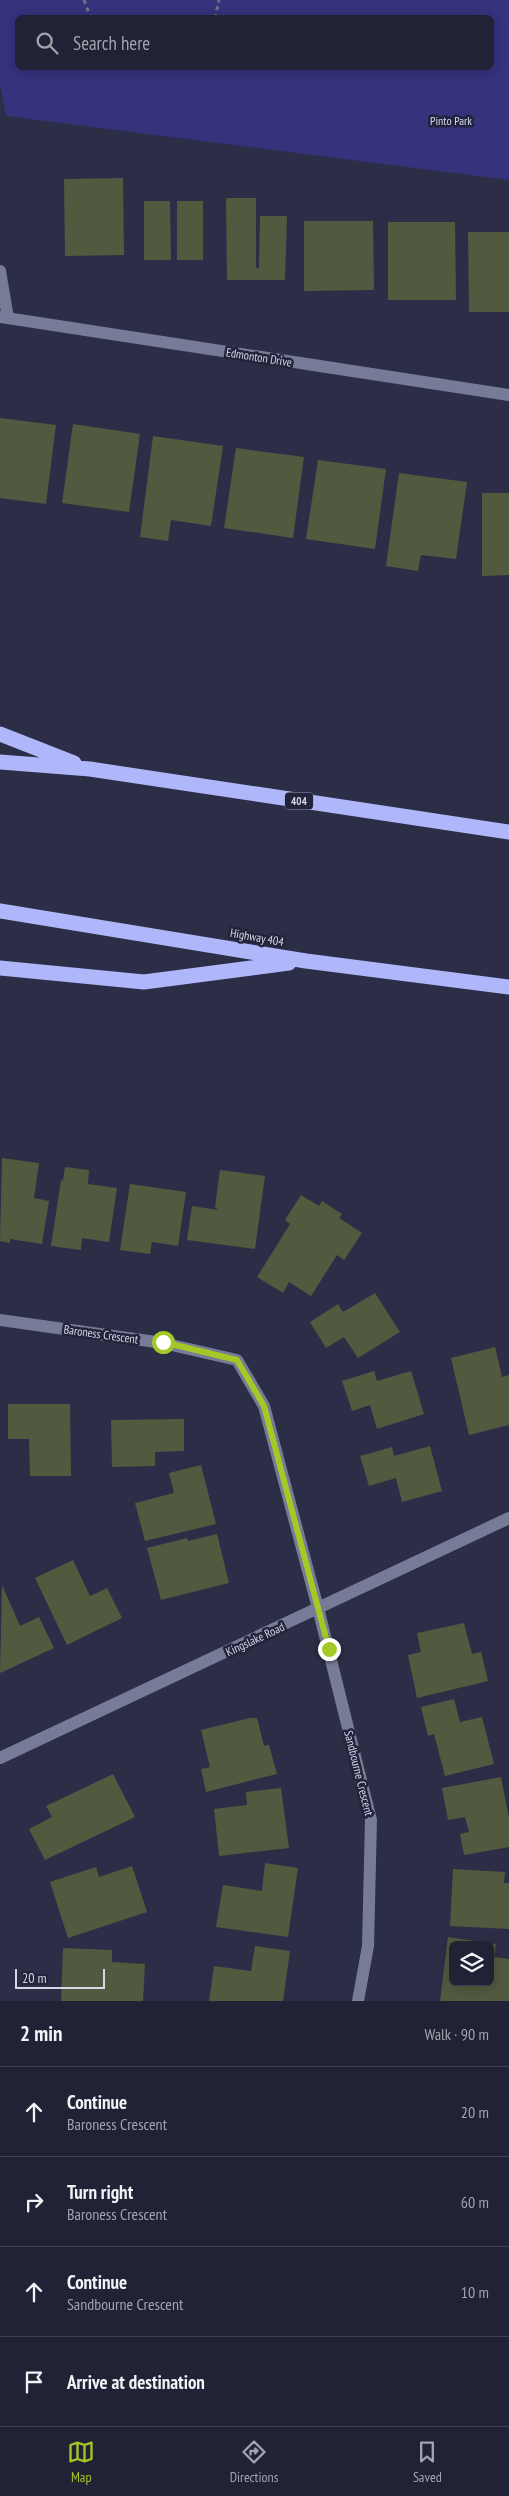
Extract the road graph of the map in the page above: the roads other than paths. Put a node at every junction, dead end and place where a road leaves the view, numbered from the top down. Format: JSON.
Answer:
{"nodes":[{"id":1,"x":0,"y":272,"type":"edge"},
{"id":2,"x":4,"y":318,"type":"edge"},
{"id":3,"x":509,"y":395,"type":"edge"},
{"id":4,"x":0,"y":734,"type":"edge"},
{"id":5,"x":0,"y":762,"type":"edge"},
{"id":6,"x":90,"y":769,"type":"junction"},
{"id":7,"x":509,"y":832,"type":"edge"},
{"id":8,"x":0,"y":912,"type":"edge"},
{"id":9,"x":306,"y":961,"type":"junction"},
{"id":10,"x":0,"y":968,"type":"edge"},
{"id":11,"x":509,"y":987,"type":"edge"},
{"id":12,"x":0,"y":1320,"type":"edge"},
{"id":13,"x":509,"y":1518,"type":"edge"},
{"id":14,"x":318,"y":1608,"type":"junction"},
{"id":15,"x":0,"y":1758,"type":"edge"},
{"id":16,"x":358,"y":2001,"type":"edge"}],
"edges":[{"from":1,"to":2,"type":"street"},
{"from":2,"to":3,"type":"street","name":"Edmonton Drive"},
{"from":4,"to":6,"type":"highway"},
{"from":5,"to":6,"type":"highway","number":"404"},
{"from":6,"to":7,"type":"highway","number":"404"},
{"from":8,"to":9,"type":"highway","name":"Highway 404"},
{"from":9,"to":10,"type":"highway"},
{"from":9,"to":11,"type":"highway","name":"Highway 404"},
{"from":12,"to":14,"type":"street","name":"Baroness Crescent"},
{"from":13,"to":14,"type":"street","name":"Kingslake Road"},
{"from":14,"to":15,"type":"street","name":"Kingslake Road"},
{"from":14,"to":16,"type":"street","name":"Sandbourne Crescent"}]}
